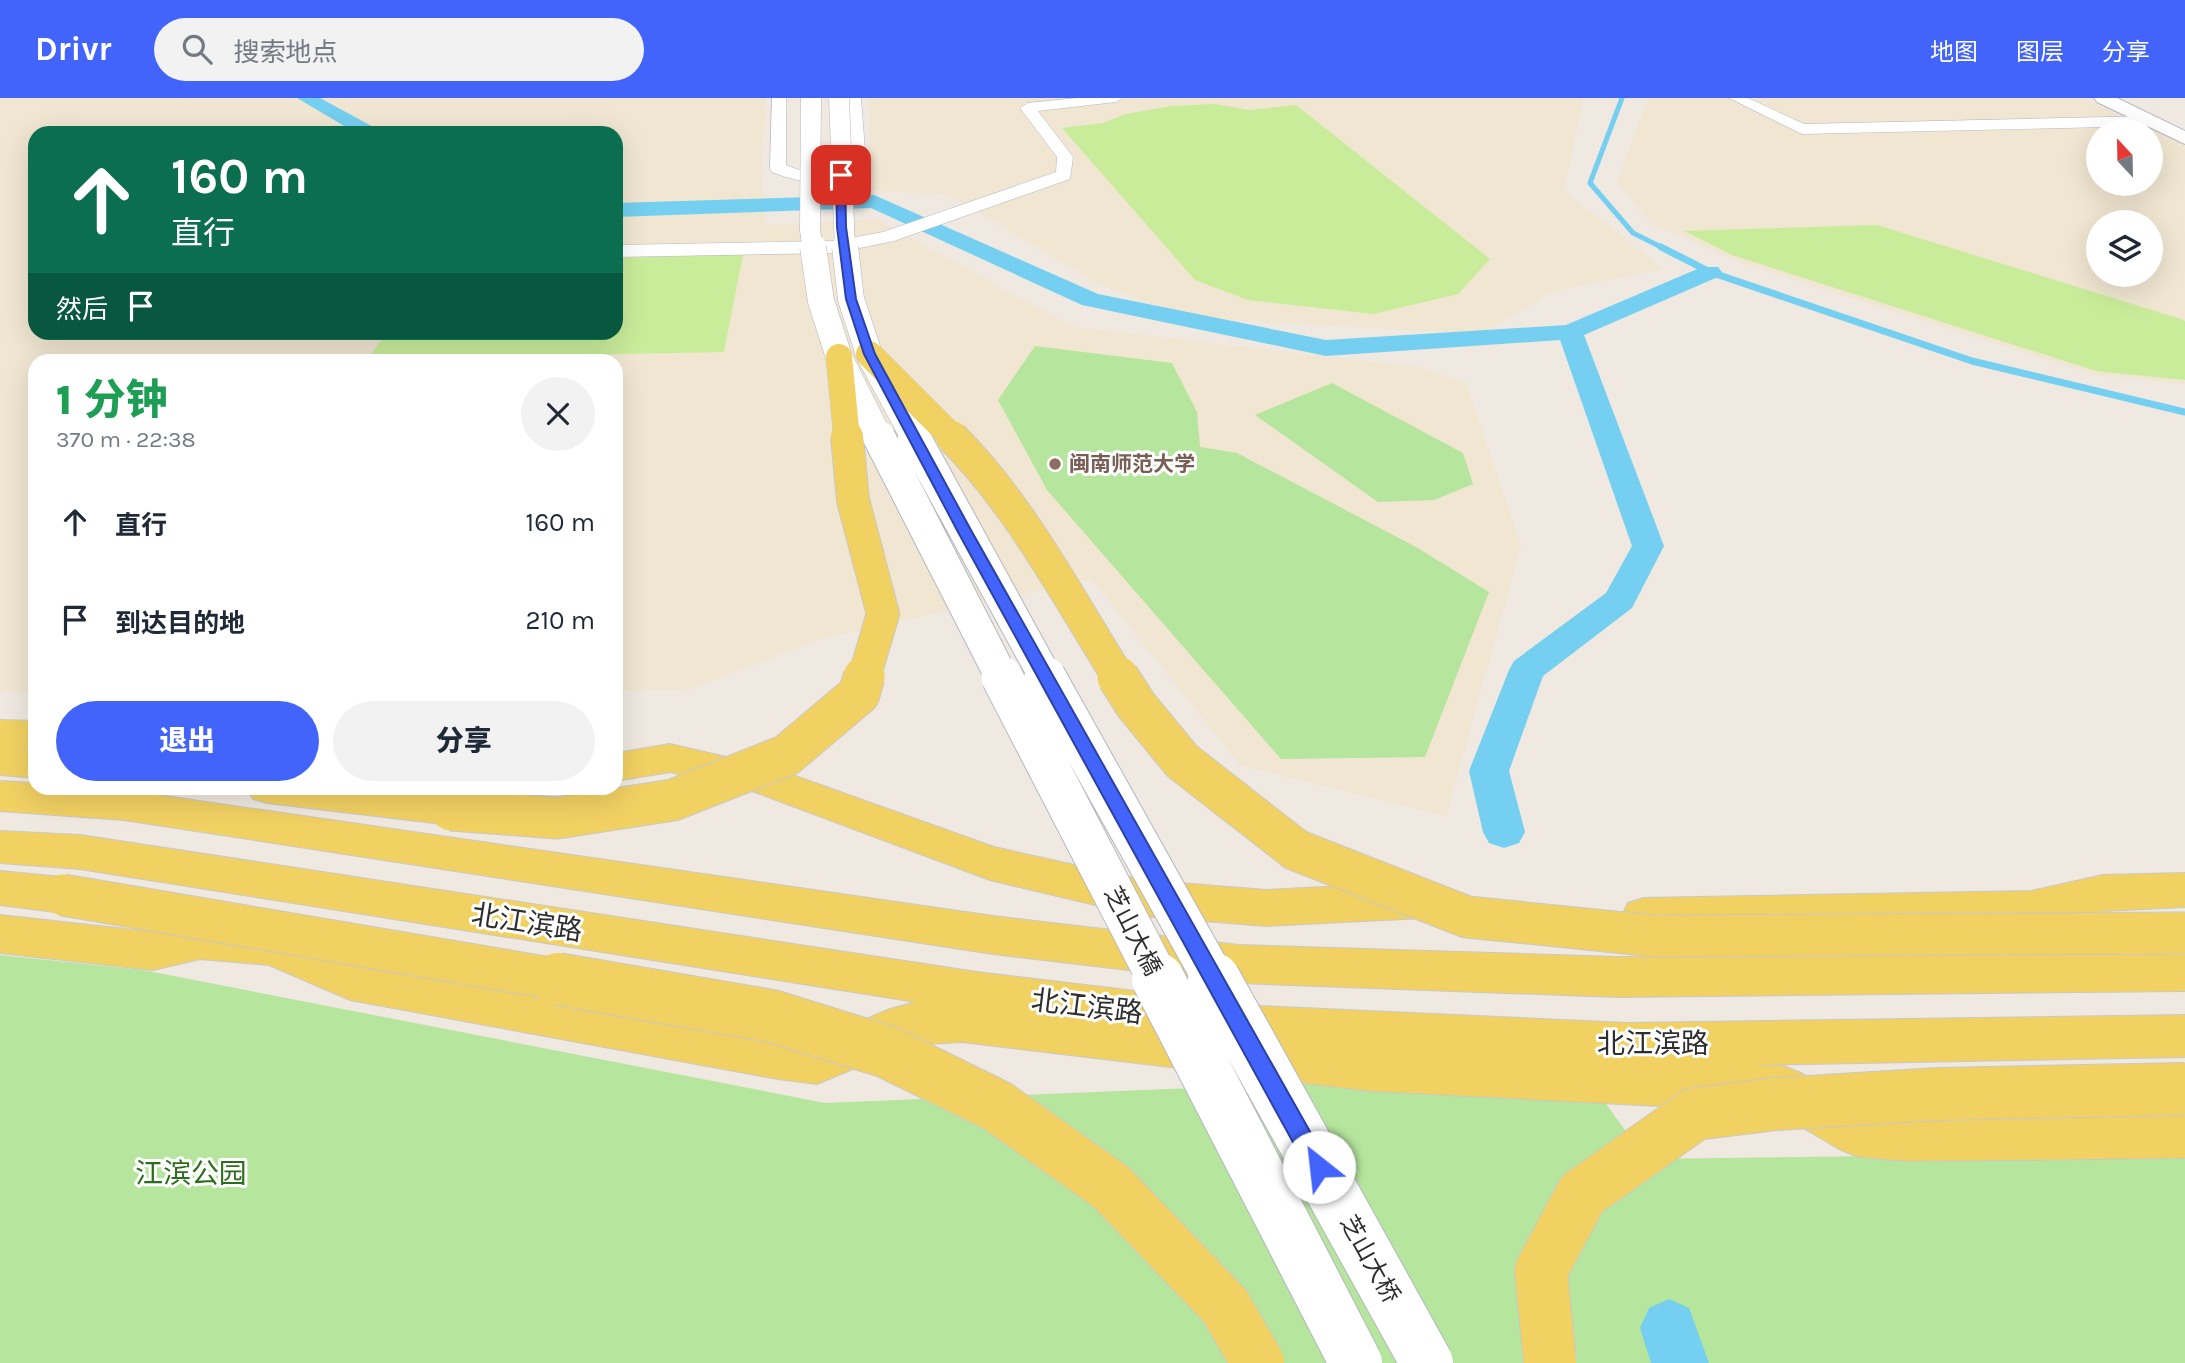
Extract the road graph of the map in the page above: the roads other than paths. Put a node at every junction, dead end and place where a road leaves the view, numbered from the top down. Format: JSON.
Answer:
{"nodes":[{"id":1,"x":779,"y":98,"type":"edge"},
{"id":2,"x":811,"y":98,"type":"edge"},
{"id":3,"x":839,"y":98,"type":"edge"},
{"id":4,"x":854,"y":98,"type":"edge"},
{"id":5,"x":1116,"y":98,"type":"edge"},
{"id":6,"x":1736,"y":98,"type":"edge"},
{"id":7,"x":2103,"y":98,"type":"edge"},
{"id":8,"x":1024,"y":103,"type":"edge"},
{"id":9,"x":2146,"y":119,"type":"edge"},
{"id":10,"x":2086,"y":122,"type":"edge"},
{"id":11,"x":2163,"y":127,"type":"edge"},
{"id":12,"x":2185,"y":138,"type":"edge"},
{"id":13,"x":623,"y":251,"type":"edge"},
{"id":14,"x":854,"y":355,"type":"junction"},
{"id":15,"x":947,"y":534,"type":"junction"},
{"id":16,"x":0,"y":734,"type":"edge"},
{"id":17,"x":28,"y":735,"type":"edge"},
{"id":18,"x":0,"y":761,"type":"edge"},
{"id":19,"x":28,"y":763,"type":"edge"},
{"id":20,"x":623,"y":766,"type":"edge"},
{"id":21,"x":326,"y":795,"type":"edge"},
{"id":22,"x":0,"y":796,"type":"edge"},
{"id":23,"x":0,"y":846,"type":"edge"},
{"id":24,"x":0,"y":888,"type":"edge"},
{"id":25,"x":2185,"y":890,"type":"edge"},
{"id":26,"x":2185,"y":933,"type":"edge"},
{"id":27,"x":0,"y":934,"type":"edge"},
{"id":28,"x":2185,"y":971,"type":"edge"},
{"id":29,"x":2185,"y":1036,"type":"edge"},
{"id":30,"x":2185,"y":1089,"type":"edge"},
{"id":31,"x":2185,"y":1134,"type":"edge"},
{"id":32,"x":1258,"y":1363,"type":"edge"},
{"id":33,"x":1356,"y":1363,"type":"edge"},
{"id":34,"x":1427,"y":1363,"type":"edge"},
{"id":35,"x":1549,"y":1363,"type":"edge"}],
"edges":[{"from":1,"to":4,"type":"street"},
{"from":2,"to":14,"type":"street","bridge":true},
{"from":3,"to":14,"type":"street","bridge":true},
{"from":5,"to":8,"type":"street"},
{"from":6,"to":10,"type":"street"},
{"from":7,"to":9,"type":"street"},
{"from":8,"to":13,"type":"street"},
{"from":11,"to":12,"type":"street"},
{"from":14,"to":15,"type":"street","bridge":true},
{"from":14,"to":15,"type":"street","bridge":true},
{"from":14,"to":21,"type":"main road","bridge":true},
{"from":14,"to":26,"type":"main road","bridge":true},
{"from":15,"to":33,"type":"street","name":"芝山大橋","bridge":true},
{"from":15,"to":34,"type":"street","name":"芝山大桥","bridge":true},
{"from":16,"to":17,"type":"main road"},
{"from":18,"to":19,"type":"main road"},
{"from":20,"to":25,"type":"main road"},
{"from":22,"to":28,"type":"main road"},
{"from":23,"to":29,"type":"main road","name":"北江滨路"},
{"from":24,"to":32,"type":"main road","bridge":true},
{"from":27,"to":31,"type":"main road"},
{"from":30,"to":35,"type":"main road","bridge":true}]}
